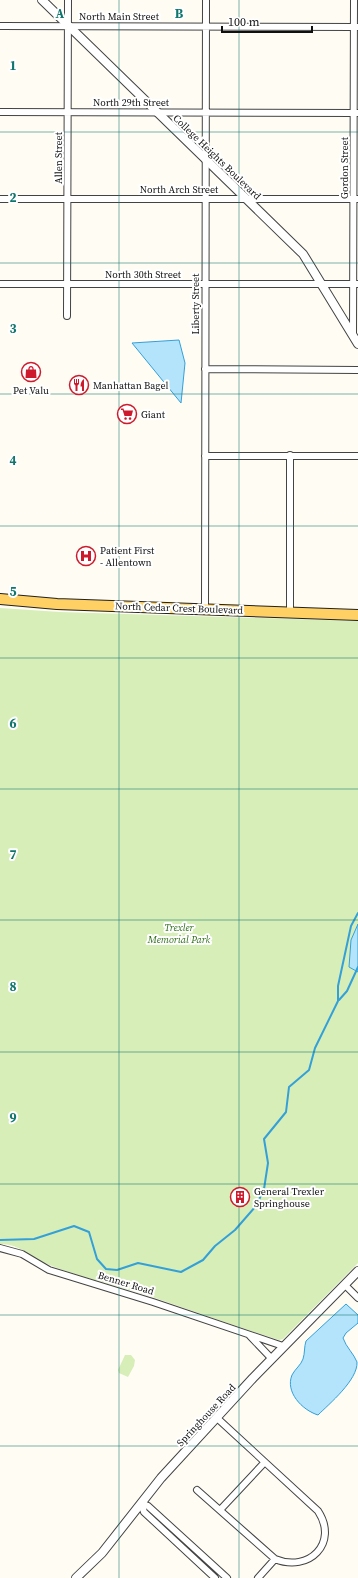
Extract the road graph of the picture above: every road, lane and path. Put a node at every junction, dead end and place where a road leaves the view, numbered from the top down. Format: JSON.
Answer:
{"nodes":[{"id":1,"x":42,"y":0,"type":"edge"},
{"id":2,"x":68,"y":0,"type":"edge"},
{"id":3,"x":206,"y":0,"type":"edge"},
{"id":4,"x":354,"y":0,"type":"edge"},
{"id":5,"x":0,"y":26,"type":"edge"},
{"id":6,"x":68,"y":26,"type":"junction"},
{"id":7,"x":206,"y":27,"type":"junction"},
{"id":8,"x":356,"y":27,"type":"edge"},
{"id":9,"x":0,"y":112,"type":"edge"},
{"id":10,"x":68,"y":112,"type":"junction"},
{"id":11,"x":157,"y":112,"type":"junction"},
{"id":12,"x":205,"y":112,"type":"junction"},
{"id":13,"x":356,"y":113,"type":"edge"},
{"id":14,"x":205,"y":159,"type":"junction"},
{"id":15,"x":0,"y":199,"type":"edge"},
{"id":16,"x":68,"y":199,"type":"junction"},
{"id":17,"x":205,"y":199,"type":"junction"},
{"id":18,"x":246,"y":199,"type":"junction"},
{"id":19,"x":356,"y":199,"type":"edge"},
{"id":20,"x":0,"y":284,"type":"edge"},
{"id":21,"x":67,"y":284,"type":"junction"},
{"id":22,"x":205,"y":284,"type":"junction"},
{"id":23,"x":322,"y":284,"type":"junction"},
{"id":24,"x":356,"y":284,"type":"edge"},
{"id":25,"x":67,"y":316,"type":"dead end"},
{"id":26,"x":353,"y":336,"type":"junction"},
{"id":27,"x":358,"y":344,"type":"edge"},
{"id":28,"x":205,"y":369,"type":"junction"},
{"id":29,"x":358,"y":370,"type":"edge"},
{"id":30,"x":290,"y":455,"type":"junction"},
{"id":31,"x":205,"y":456,"type":"junction"},
{"id":32,"x":358,"y":456,"type":"edge"},
{"id":33,"x":0,"y":600,"type":"edge"},
{"id":34,"x":205,"y":609,"type":"junction"},
{"id":35,"x":290,"y":612,"type":"junction"},
{"id":36,"x":358,"y":614,"type":"edge"},
{"id":37,"x":0,"y":1248,"type":"edge"},
{"id":38,"x":358,"y":1271,"type":"edge"},
{"id":39,"x":345,"y":1285,"type":"junction"},
{"id":40,"x":358,"y":1298,"type":"edge"},
{"id":41,"x":249,"y":1335,"type":"junction"},
{"id":42,"x":284,"y":1346,"type":"junction"},
{"id":43,"x":271,"y":1358,"type":"junction"},
{"id":44,"x":217,"y":1418,"type":"junction"},
{"id":45,"x":264,"y":1463,"type":"junction"},
{"id":46,"x":197,"y":1490,"type":"dead end"},
{"id":47,"x":141,"y":1503,"type":"junction"},
{"id":48,"x":220,"y":1510,"type":"junction"},
{"id":49,"x":275,"y":1559,"type":"junction"},
{"id":50,"x":76,"y":1578,"type":"edge"},
{"id":51,"x":215,"y":1578,"type":"edge"},
{"id":52,"x":226,"y":1578,"type":"edge"},
{"id":53,"x":258,"y":1578,"type":"edge"}],
"edges":[{"from":1,"to":6,"type":"street","name":"College Heights Boulevard"},
{"from":2,"to":6,"type":"street","name":"Allen Street"},
{"from":3,"to":7,"type":"street","name":"Liberty Street"},
{"from":4,"to":8,"type":"street","name":"Gordon Street"},
{"from":5,"to":6,"type":"street","name":"North Main Street"},
{"from":6,"to":7,"type":"street","name":"North Main Street"},
{"from":6,"to":10,"type":"street","name":"Allen Street"},
{"from":6,"to":11,"type":"street","name":"College Heights Boulevard"},
{"from":7,"to":8,"type":"street","name":"North Main Street"},
{"from":7,"to":12,"type":"street","name":"Liberty Street"},
{"from":8,"to":13,"type":"street","name":"Gordon Street"},
{"from":9,"to":10,"type":"street","name":"North 29th Street"},
{"from":10,"to":11,"type":"street","name":"North 29th Street"},
{"from":10,"to":16,"type":"street","name":"Allen Street"},
{"from":11,"to":12,"type":"street","name":"North 29th Street"},
{"from":11,"to":14,"type":"street","name":"College Heights Boulevard"},
{"from":12,"to":13,"type":"street","name":"North 29th Street"},
{"from":12,"to":14,"type":"street","name":"Liberty Street"},
{"from":13,"to":19,"type":"street","name":"Gordon Street"},
{"from":14,"to":17,"type":"street","name":"Liberty Street"},
{"from":14,"to":18,"type":"street","name":"College Heights Boulevard"},
{"from":15,"to":16,"type":"street","name":"North Arch Street"},
{"from":16,"to":17,"type":"street","name":"North Arch Street"},
{"from":16,"to":21,"type":"street","name":"Allen Street"},
{"from":17,"to":18,"type":"street","name":"North Arch Street"},
{"from":17,"to":22,"type":"street","name":"Liberty Street"},
{"from":18,"to":19,"type":"street","name":"North Arch Street"},
{"from":18,"to":23,"type":"street","name":"College Heights Boulevard"},
{"from":19,"to":24,"type":"street","name":"Gordon Street"},
{"from":20,"to":21,"type":"street","name":"North 30th Street"},
{"from":21,"to":22,"type":"street","name":"North 30th Street"},
{"from":21,"to":25,"type":"street","name":"Allen Street"},
{"from":22,"to":23,"type":"street","name":"North 30th Street"},
{"from":22,"to":28,"type":"street","name":"Liberty Street"},
{"from":23,"to":24,"type":"street","name":"North 30th Street"},
{"from":23,"to":26,"type":"street","name":"College Heights Boulevard"},
{"from":24,"to":26,"type":"street","name":"Gordon Street"},
{"from":26,"to":27,"type":"street","name":"College Heights Boulevard"},
{"from":28,"to":29,"type":"street"},
{"from":28,"to":31,"type":"street","name":"Liberty Street"},
{"from":30,"to":31,"type":"street"},
{"from":30,"to":32,"type":"street"},
{"from":30,"to":35,"type":"street"},
{"from":31,"to":34,"type":"street","name":"Liberty Street"},
{"from":33,"to":34,"type":"main road","name":"North Cedar Crest Boulevard"},
{"from":34,"to":35,"type":"main road","name":"North Cedar Crest Boulevard"},
{"from":35,"to":36,"type":"main road","name":"North Cedar Crest Boulevard"},
{"from":37,"to":41,"type":"street","name":"Benner Road"},
{"from":38,"to":39,"type":"street","name":"Springhouse Road"},
{"from":39,"to":40,"type":"street"},
{"from":39,"to":42,"type":"street","name":"Springhouse Road"},
{"from":41,"to":42,"type":"street","name":"Benner Road"},
{"from":41,"to":43,"type":"street","name":"Benner Road"},
{"from":42,"to":43,"type":"street","name":"Springhouse Road"},
{"from":43,"to":44,"type":"street","name":"Springhouse Road"},
{"from":44,"to":45,"type":"street"},
{"from":44,"to":47,"type":"street","name":"Springhouse Road"},
{"from":45,"to":48,"type":"street"},
{"from":45,"to":49,"type":"street"},
{"from":46,"to":48,"type":"street"},
{"from":47,"to":50,"type":"street","name":"Springhouse Road"},
{"from":47,"to":51,"type":"street"},
{"from":47,"to":52,"type":"street"},
{"from":48,"to":49,"type":"street"},
{"from":49,"to":53,"type":"street"}]}
